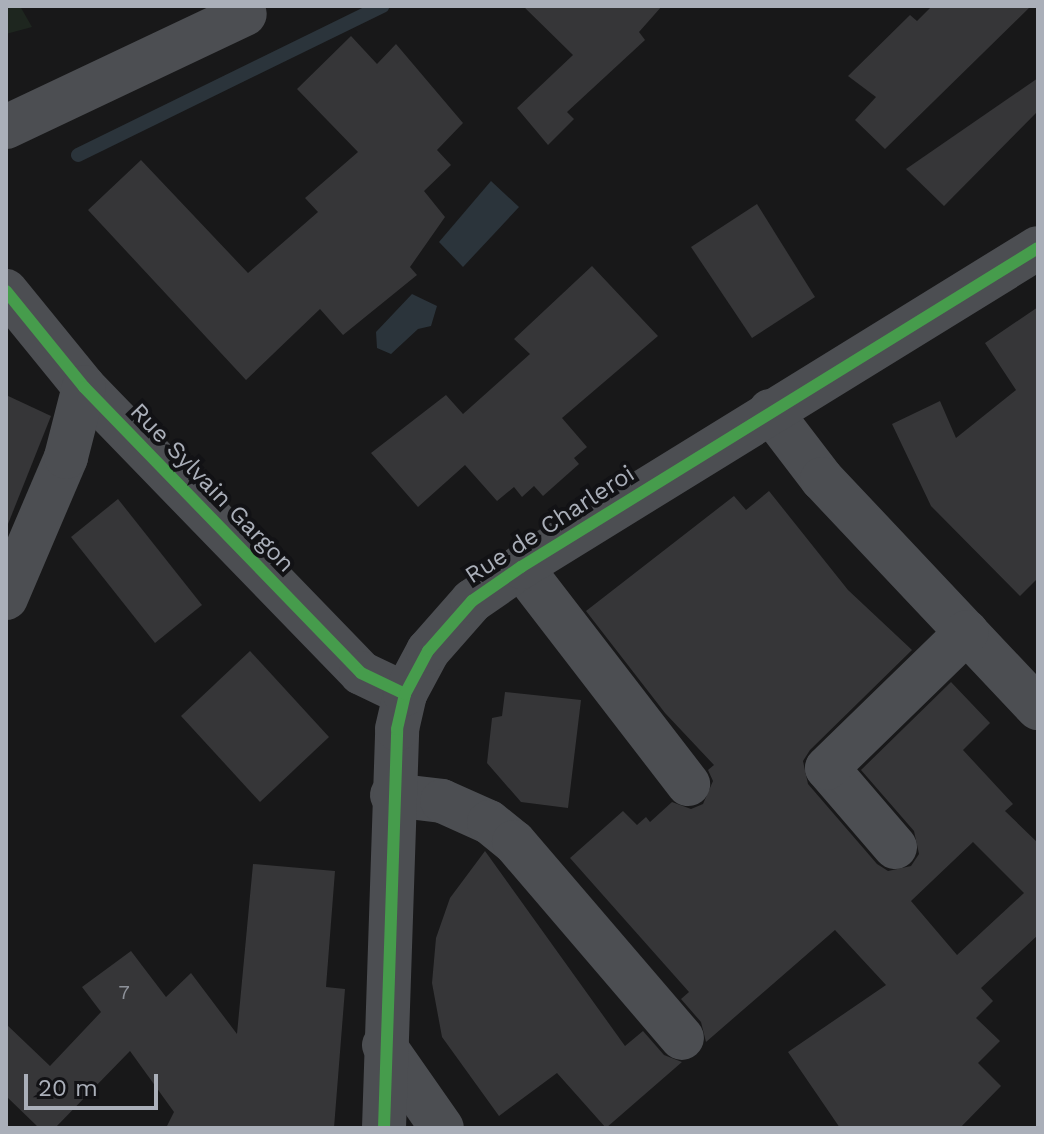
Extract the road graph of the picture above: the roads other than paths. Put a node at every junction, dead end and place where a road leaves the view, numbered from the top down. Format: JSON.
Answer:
{"nodes":[{"id":1,"x":245,"y":14,"type":"dead end"},
{"id":2,"x":6,"y":127,"type":"edge"},
{"id":3,"x":1038,"y":248,"type":"edge"},
{"id":4,"x":6,"y":291,"type":"edge"},
{"id":5,"x":84,"y":387,"type":"junction"},
{"id":6,"x":770,"y":411,"type":"junction"},
{"id":7,"x":521,"y":567,"type":"junction"},
{"id":8,"x":6,"y":598,"type":"edge"},
{"id":9,"x":967,"y":632,"type":"junction"},
{"id":10,"x":405,"y":694,"type":"junction"},
{"id":11,"x":1038,"y":708,"type":"edge"},
{"id":12,"x":688,"y":784,"type":"dead end"},
{"id":13,"x":392,"y":795,"type":"junction"},
{"id":14,"x":895,"y":847,"type":"dead end"},
{"id":15,"x":682,"y":1038,"type":"dead end"},
{"id":16,"x":384,"y":1045,"type":"junction"},
{"id":17,"x":384,"y":1128,"type":"edge"},
{"id":18,"x":442,"y":1128,"type":"edge"}],
"edges":[{"from":1,"to":2,"type":"street"},
{"from":3,"to":6,"type":"street","name":"Rue de Charleroi"},
{"from":4,"to":5,"type":"street","name":"Rue Sylvain Gargon"},
{"from":5,"to":8,"type":"street"},
{"from":5,"to":10,"type":"street","name":"Rue Sylvain Gargon"},
{"from":6,"to":7,"type":"street","name":"Rue de Charleroi"},
{"from":6,"to":9,"type":"street"},
{"from":7,"to":10,"type":"street","name":"Rue de Charleroi"},
{"from":7,"to":12,"type":"street"},
{"from":9,"to":11,"type":"street"},
{"from":9,"to":14,"type":"street"},
{"from":10,"to":13,"type":"street","name":"Rue de Charleroi"},
{"from":13,"to":15,"type":"street"},
{"from":13,"to":16,"type":"street","name":"Rue de Charleroi"},
{"from":16,"to":17,"type":"street","name":"Rue de Charleroi"},
{"from":16,"to":18,"type":"street"}]}
